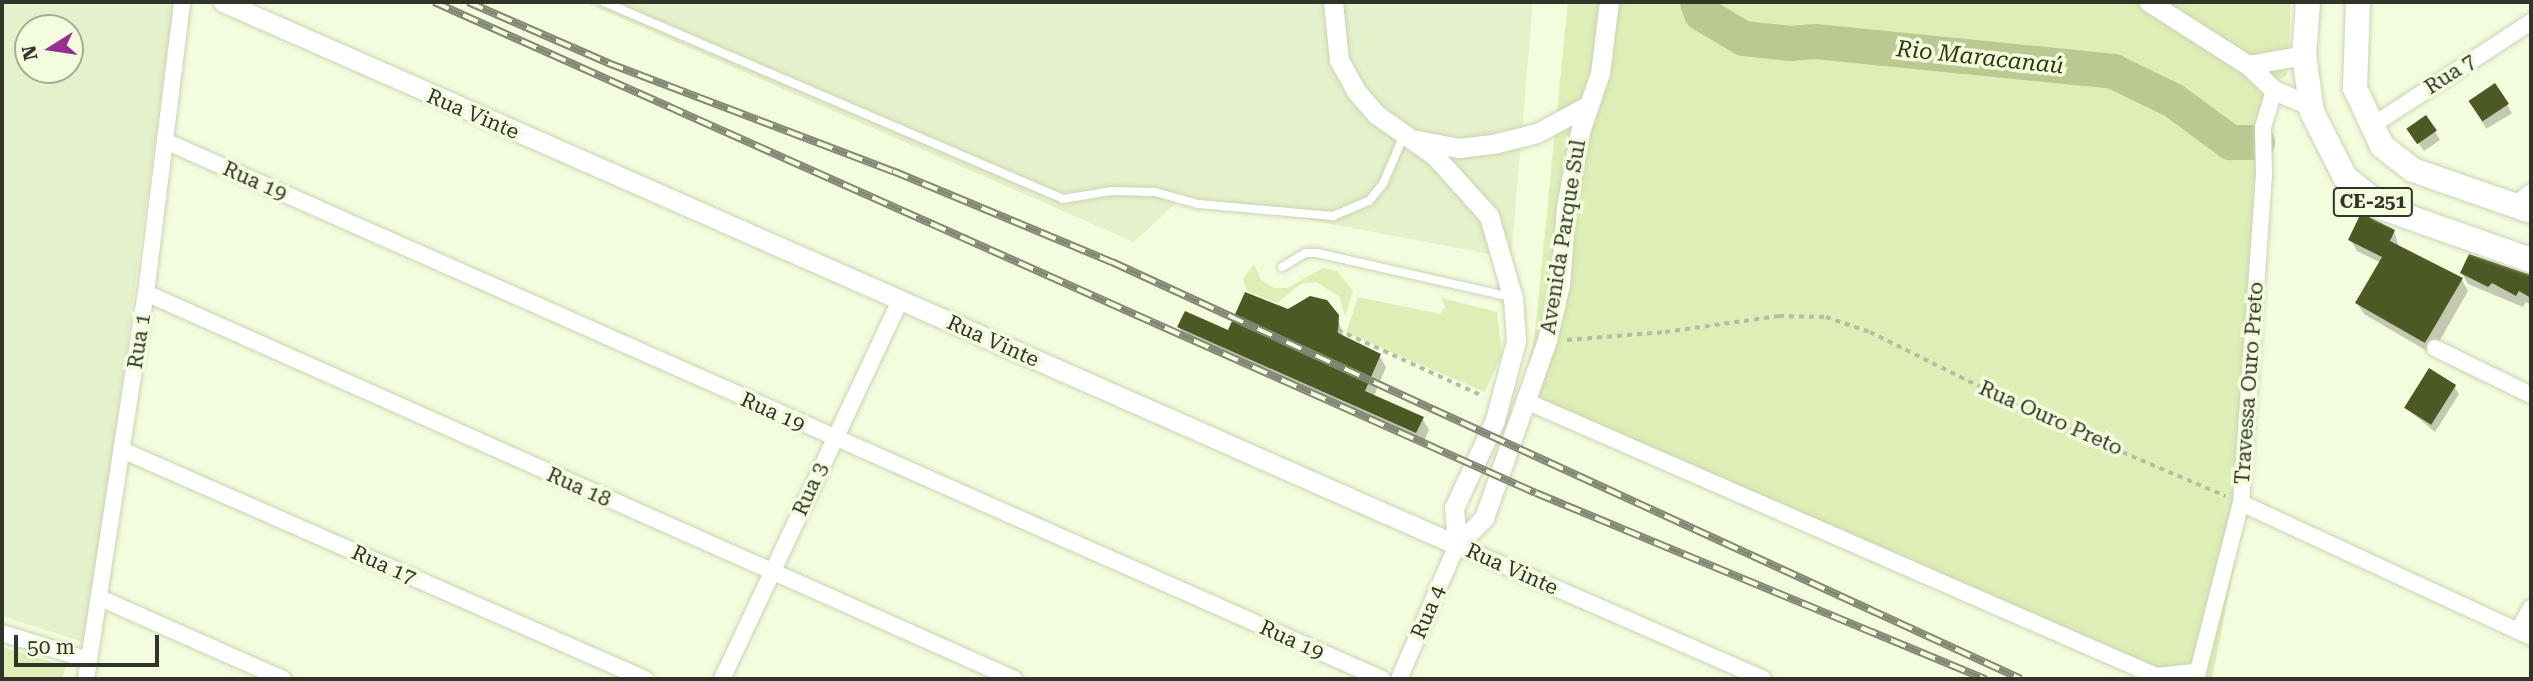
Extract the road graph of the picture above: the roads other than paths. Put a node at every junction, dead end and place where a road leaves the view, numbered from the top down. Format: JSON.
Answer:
{"nodes":[{"id":1,"x":182,"y":2,"type":"edge"},
{"id":2,"x":223,"y":2,"type":"edge"},
{"id":3,"x":604,"y":2,"type":"edge"},
{"id":4,"x":1333,"y":2,"type":"edge"},
{"id":5,"x":1609,"y":2,"type":"edge"},
{"id":6,"x":2149,"y":2,"type":"edge"},
{"id":7,"x":2308,"y":2,"type":"edge"},
{"id":8,"x":2358,"y":2,"type":"edge"},
{"id":9,"x":2531,"y":22,"type":"edge"},
{"id":10,"x":2304,"y":55,"type":"junction"},
{"id":11,"x":2248,"y":65,"type":"junction"},
{"id":12,"x":2273,"y":90,"type":"junction"},
{"id":13,"x":1589,"y":105,"type":"junction"},
{"id":14,"x":2311,"y":106,"type":"junction"},
{"id":15,"x":2370,"y":127,"type":"junction"},
{"id":16,"x":1407,"y":137,"type":"junction"},
{"id":17,"x":165,"y":141,"type":"junction"},
{"id":18,"x":2525,"y":202,"type":"edge"},
{"id":19,"x":2531,"y":260,"type":"edge"},
{"id":20,"x":1282,"y":267,"type":"dead end"},
{"id":21,"x":146,"y":293,"type":"junction"},
{"id":22,"x":1513,"y":298,"type":"junction"},
{"id":23,"x":900,"y":300,"type":"junction"},
{"id":24,"x":2435,"y":348,"type":"dead end"},
{"id":25,"x":2531,"y":395,"type":"edge"},
{"id":26,"x":1528,"y":402,"type":"junction"},
{"id":27,"x":832,"y":438,"type":"junction"},
{"id":28,"x":122,"y":450,"type":"junction"},
{"id":29,"x":2241,"y":503,"type":"junction"},
{"id":30,"x":1457,"y":545,"type":"junction"},
{"id":31,"x":772,"y":573,"type":"junction"},
{"id":32,"x":100,"y":598,"type":"junction"},
{"id":33,"x":2531,"y":608,"type":"edge"},
{"id":34,"x":2,"y":633,"type":"edge"},
{"id":35,"x":2525,"y":634,"type":"edge"},
{"id":36,"x":89,"y":660,"type":"junction"},
{"id":37,"x":2195,"y":675,"type":"edge"},
{"id":38,"x":86,"y":679,"type":"edge"},
{"id":39,"x":284,"y":679,"type":"edge"},
{"id":40,"x":645,"y":679,"type":"edge"},
{"id":41,"x":722,"y":679,"type":"edge"},
{"id":42,"x":1014,"y":679,"type":"edge"},
{"id":43,"x":1382,"y":679,"type":"edge"},
{"id":44,"x":1399,"y":679,"type":"edge"},
{"id":45,"x":1763,"y":679,"type":"edge"}],
"edges":[{"from":1,"to":17,"type":"street","name":"Rua 1"},
{"from":2,"to":23,"type":"street","name":"Rua Vinte"},
{"from":3,"to":16,"type":"lane"},
{"from":4,"to":16,"type":"street","name":"Avenida Parque Sul"},
{"from":5,"to":13,"type":"street","name":"Avenida Parque Sul"},
{"from":6,"to":11,"type":"street"},
{"from":7,"to":10,"type":"main road","number":"CE-251"},
{"from":8,"to":15,"type":"main road","number":"CE-251"},
{"from":9,"to":15,"type":"street","name":"Rua 7"},
{"from":10,"to":11,"type":"street"},
{"from":10,"to":14,"type":"main road","number":"CE-251"},
{"from":11,"to":12,"type":"street"},
{"from":12,"to":14,"type":"street"},
{"from":12,"to":29,"type":"street","name":"Travessa Ouro Preto"},
{"from":13,"to":16,"type":"street"},
{"from":13,"to":26,"type":"street","name":"Avenida Parque Sul"},
{"from":14,"to":19,"type":"main road","number":"CE-251"},
{"from":15,"to":18,"type":"main road","number":"CE-251"},
{"from":16,"to":22,"type":"street","name":"Avenida Parque Sul"},
{"from":17,"to":21,"type":"street","name":"Rua 1"},
{"from":17,"to":27,"type":"street","name":"Rua 19"},
{"from":20,"to":22,"type":"lane"},
{"from":21,"to":28,"type":"street","name":"Rua 1"},
{"from":21,"to":31,"type":"street","name":"Rua 18"},
{"from":22,"to":30,"type":"street","name":"Avenida Parque Sul"},
{"from":23,"to":27,"type":"street","name":"Rua 3"},
{"from":23,"to":30,"type":"street","name":"Rua Vinte"},
{"from":24,"to":25,"type":"street"},
{"from":26,"to":30,"type":"street","name":"Avenida Parque Sul"},
{"from":26,"to":37,"type":"street"},
{"from":27,"to":31,"type":"street","name":"Rua 3"},
{"from":27,"to":43,"type":"street","name":"Rua 19"},
{"from":28,"to":32,"type":"street","name":"Rua 1"},
{"from":28,"to":40,"type":"street","name":"Rua 17"},
{"from":29,"to":35,"type":"street"},
{"from":29,"to":37,"type":"street","name":"Travessa Ouro Preto"},
{"from":30,"to":44,"type":"street","name":"Rua 4"},
{"from":30,"to":45,"type":"street","name":"Rua Vinte"},
{"from":31,"to":41,"type":"street","name":"Rua 3"},
{"from":31,"to":42,"type":"street","name":"Rua 18"},
{"from":32,"to":36,"type":"street","name":"Rua 1"},
{"from":32,"to":39,"type":"street"},
{"from":33,"to":35,"type":"street"},
{"from":34,"to":36,"type":"street"},
{"from":36,"to":38,"type":"street","name":"Rua 1"}]}
